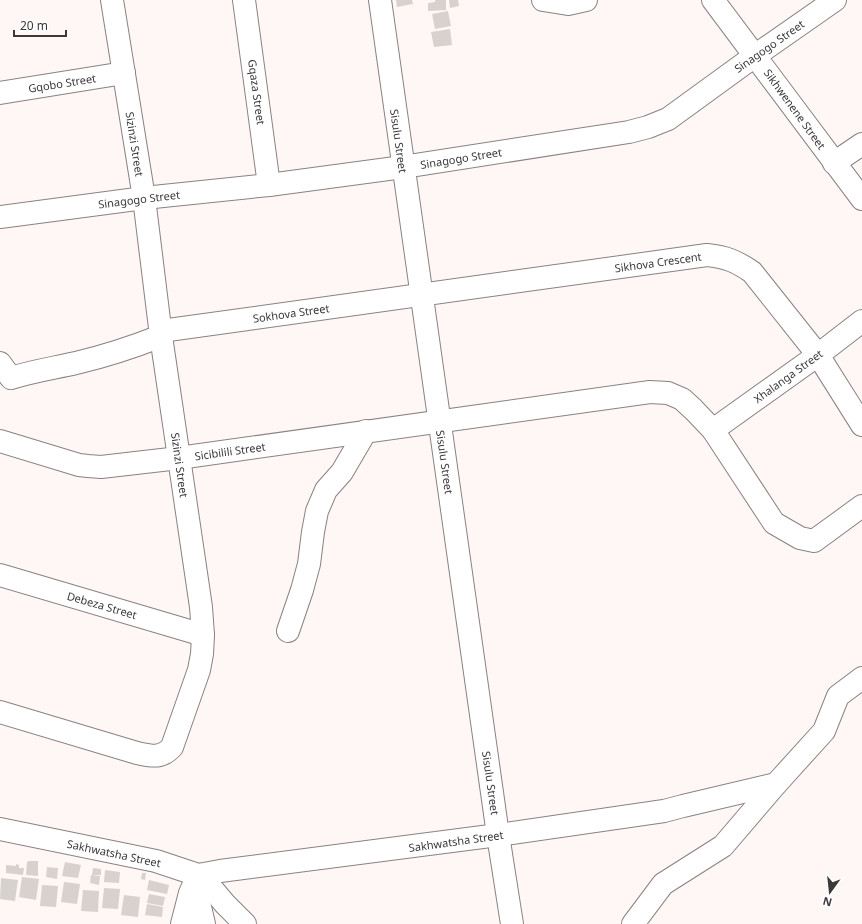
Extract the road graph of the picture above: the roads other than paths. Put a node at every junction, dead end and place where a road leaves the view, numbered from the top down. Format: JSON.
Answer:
{"nodes":[{"id":1,"x":112,"y":0,"type":"edge"},
{"id":2,"x":244,"y":0,"type":"edge"},
{"id":3,"x":380,"y":0,"type":"edge"},
{"id":4,"x":543,"y":0,"type":"edge"},
{"id":5,"x":586,"y":0,"type":"edge"},
{"id":6,"x":713,"y":0,"type":"edge"},
{"id":7,"x":835,"y":0,"type":"edge"},
{"id":8,"x":756,"y":55,"type":"junction"},
{"id":9,"x":124,"y":73,"type":"junction"},
{"id":10,"x":0,"y":93,"type":"edge"},
{"id":11,"x":862,"y":144,"type":"edge"},
{"id":12,"x":834,"y":163,"type":"junction"},
{"id":13,"x":403,"y":167,"type":"junction"},
{"id":14,"x":269,"y":185,"type":"junction"},
{"id":15,"x":144,"y":198,"type":"junction"},
{"id":16,"x":862,"y":199,"type":"edge"},
{"id":17,"x":0,"y":217,"type":"edge"},
{"id":18,"x":422,"y":295,"type":"junction"},
{"id":19,"x":862,"y":321,"type":"edge"},
{"id":20,"x":161,"y":334,"type":"junction"},
{"id":21,"x":818,"y":355,"type":"junction"},
{"id":22,"x":0,"y":363,"type":"edge"},
{"id":23,"x":439,"y":421,"type":"junction"},
{"id":24,"x":862,"y":425,"type":"edge"},
{"id":25,"x":713,"y":430,"type":"junction"},
{"id":26,"x":366,"y":431,"type":"junction"},
{"id":27,"x":0,"y":441,"type":"edge"},
{"id":28,"x":180,"y":458,"type":"junction"},
{"id":29,"x":862,"y":506,"type":"edge"},
{"id":30,"x":0,"y":575,"type":"edge"},
{"id":31,"x":288,"y":630,"type":"dead end"},
{"id":32,"x":203,"y":635,"type":"junction"},
{"id":33,"x":862,"y":678,"type":"edge"},
{"id":34,"x":0,"y":712,"type":"edge"},
{"id":35,"x":776,"y":784,"type":"junction"},
{"id":36,"x":0,"y":829,"type":"edge"},
{"id":37,"x":498,"y":835,"type":"junction"},
{"id":38,"x":198,"y":875,"type":"junction"},
{"id":39,"x":182,"y":924,"type":"edge"},
{"id":40,"x":204,"y":924,"type":"edge"},
{"id":41,"x":245,"y":924,"type":"edge"},
{"id":42,"x":512,"y":924,"type":"edge"},
{"id":43,"x":633,"y":924,"type":"edge"}],
"edges":[{"from":1,"to":9,"type":"street","name":"Sizinzi Street"},
{"from":2,"to":14,"type":"street","name":"Gqaza Street"},
{"from":3,"to":13,"type":"street","name":"Sisulu Street"},
{"from":4,"to":5,"type":"street"},
{"from":6,"to":8,"type":"street","name":"Sikhwenene Street"},
{"from":7,"to":8,"type":"street","name":"Sinagogo Street"},
{"from":8,"to":12,"type":"street","name":"Sikhwenene Street"},
{"from":8,"to":13,"type":"street","name":"Sinagogo Street"},
{"from":9,"to":10,"type":"street","name":"Gqobo Street"},
{"from":9,"to":15,"type":"street","name":"Sizinzi Street"},
{"from":11,"to":12,"type":"street"},
{"from":12,"to":16,"type":"street","name":"Sikhwenene Street"},
{"from":13,"to":14,"type":"street","name":"Sinagogo Street"},
{"from":13,"to":18,"type":"street","name":"Sisulu Street"},
{"from":14,"to":15,"type":"street","name":"Sinagogo Street"},
{"from":15,"to":17,"type":"street","name":"Sinagogo Street"},
{"from":15,"to":20,"type":"street","name":"Sizinzi Street"},
{"from":18,"to":20,"type":"street","name":"Sokhova Street"},
{"from":18,"to":21,"type":"street","name":"Sikhova Crescent"},
{"from":18,"to":23,"type":"street","name":"Sisulu Street"},
{"from":19,"to":21,"type":"street","name":"Xhalanga Street"},
{"from":20,"to":22,"type":"street","name":"Sokhova Street"},
{"from":20,"to":28,"type":"street","name":"Sizinzi Street"},
{"from":21,"to":24,"type":"street","name":"Sikhova Crescent"},
{"from":21,"to":25,"type":"street","name":"Xhalanga Street"},
{"from":23,"to":25,"type":"street"},
{"from":23,"to":26,"type":"street","name":"Sicibilili Street"},
{"from":23,"to":37,"type":"street","name":"Sisulu Street"},
{"from":25,"to":29,"type":"street"},
{"from":26,"to":28,"type":"street","name":"Sicibilili Street"},
{"from":26,"to":31,"type":"street"},
{"from":27,"to":28,"type":"street","name":"Sicibilili Street"},
{"from":28,"to":32,"type":"street","name":"Sizinzi Street"},
{"from":30,"to":32,"type":"street","name":"Debeza Street"},
{"from":32,"to":34,"type":"street","name":"Sizinzi Street"},
{"from":33,"to":35,"type":"street"},
{"from":35,"to":37,"type":"street","name":"Sakhwatsha Street"},
{"from":35,"to":43,"type":"street"},
{"from":36,"to":38,"type":"street","name":"Sakhwatsha Street"},
{"from":37,"to":38,"type":"street","name":"Sakhwatsha Street"},
{"from":37,"to":42,"type":"street","name":"Sisulu Street"},
{"from":38,"to":39,"type":"street"},
{"from":38,"to":40,"type":"street"},
{"from":38,"to":41,"type":"street"}]}
